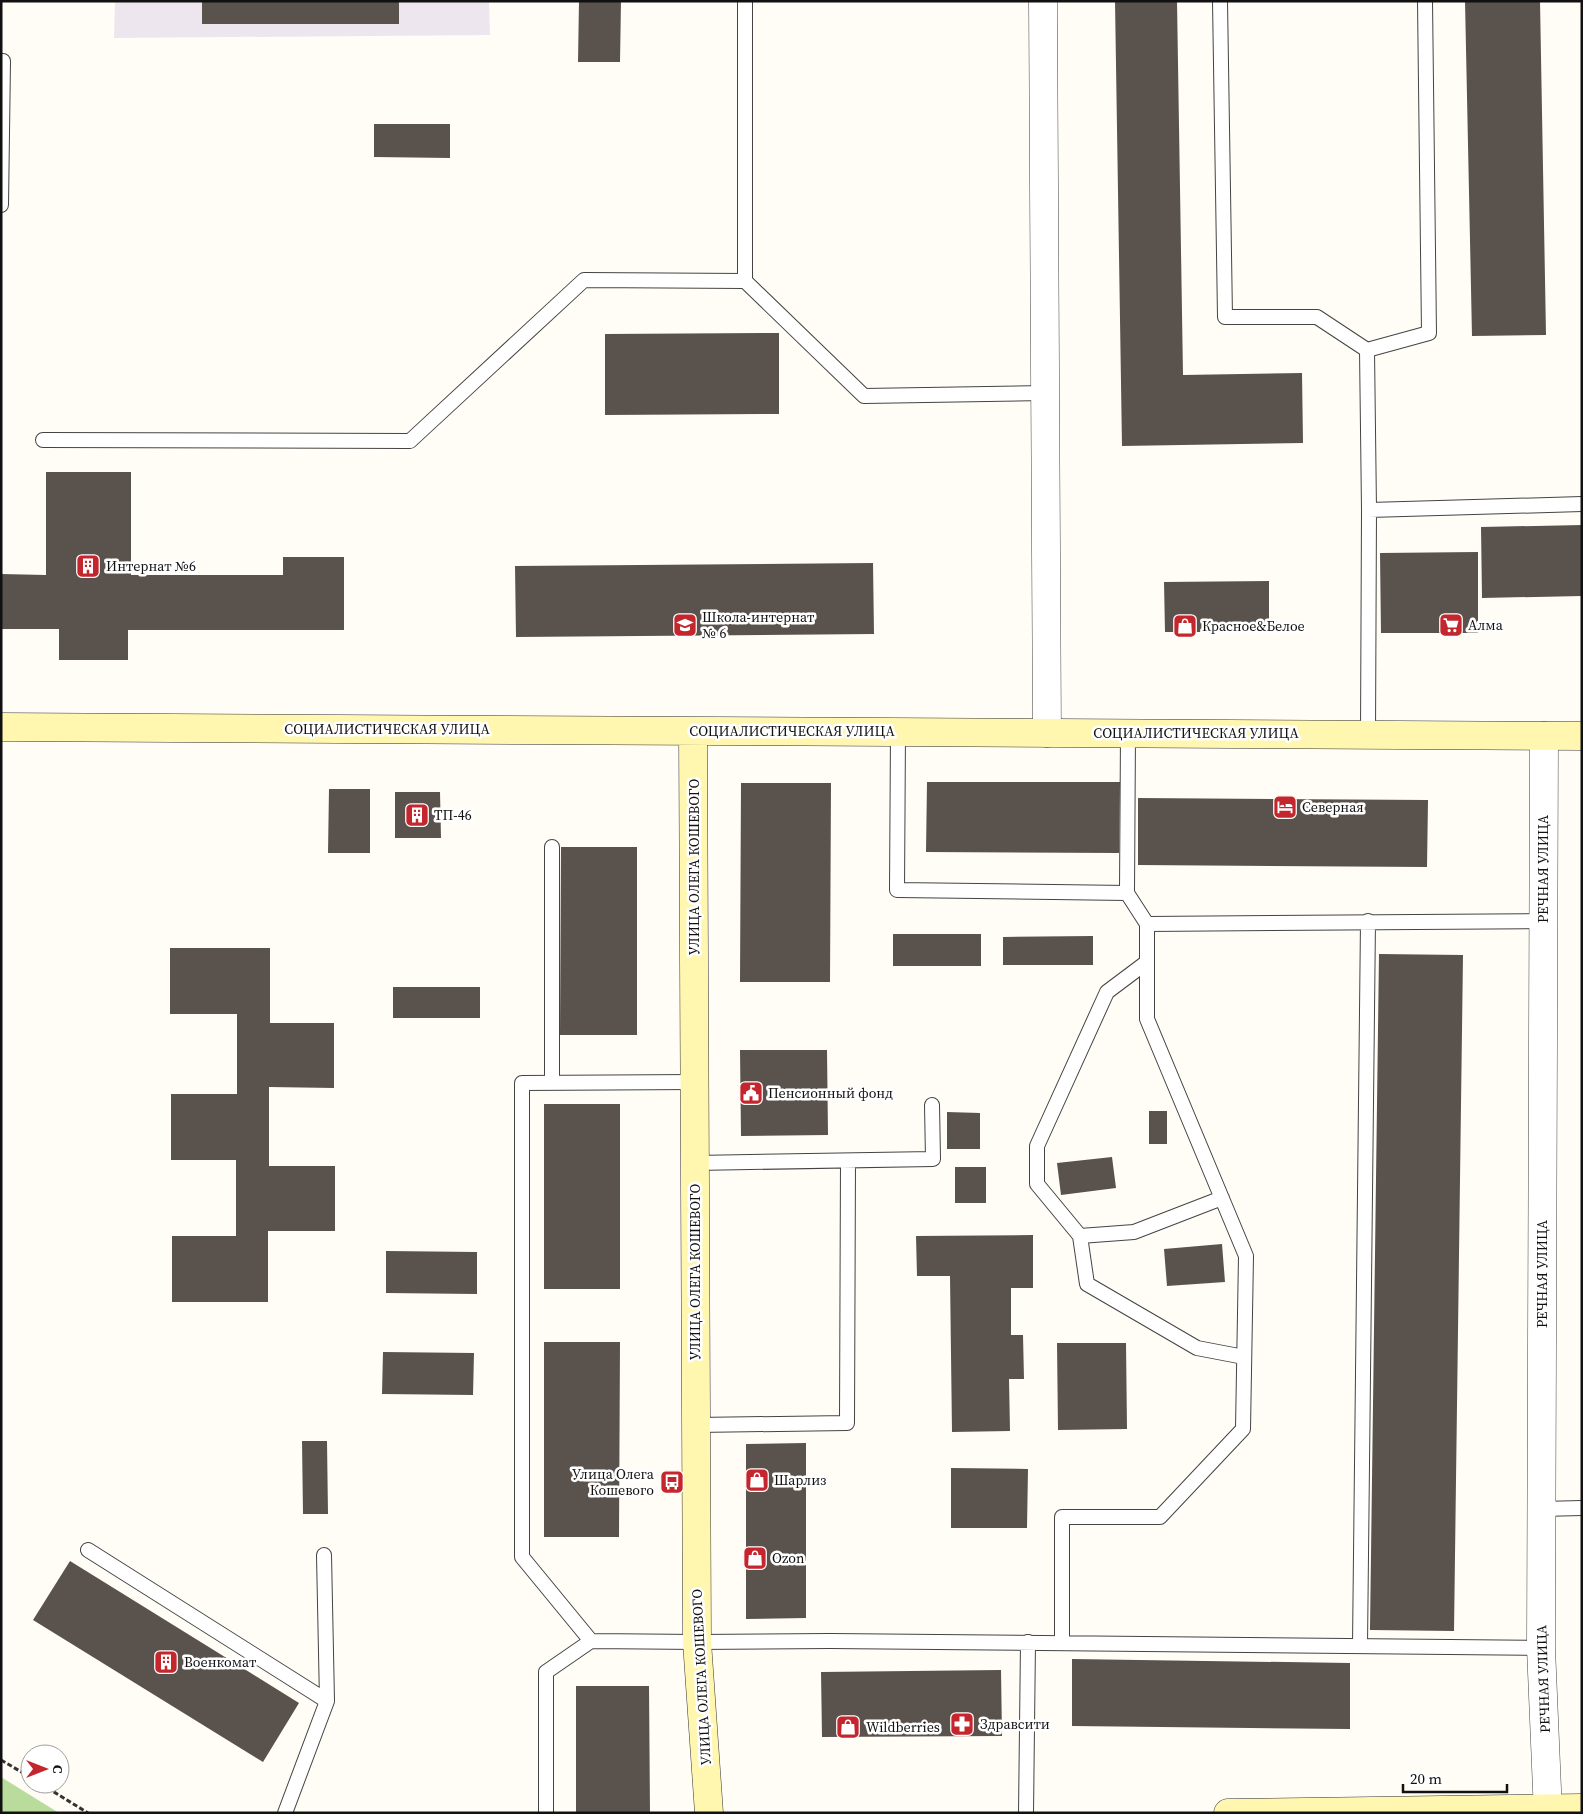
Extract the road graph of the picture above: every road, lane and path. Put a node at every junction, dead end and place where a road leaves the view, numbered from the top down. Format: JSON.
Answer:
{"nodes":[{"id":1,"x":745,"y":1,"type":"edge"},
{"id":2,"x":1043,"y":1,"type":"edge"},
{"id":3,"x":1220,"y":1,"type":"edge"},
{"id":4,"x":1425,"y":1,"type":"edge"},
{"id":5,"x":1,"y":61,"type":"edge"},
{"id":6,"x":1,"y":205,"type":"edge"},
{"id":7,"x":745,"y":281,"type":"junction"},
{"id":8,"x":1367,"y":350,"type":"junction"},
{"id":9,"x":1045,"y":393,"type":"junction"},
{"id":10,"x":43,"y":440,"type":"dead end"},
{"id":11,"x":1582,"y":504,"type":"edge"},
{"id":12,"x":1369,"y":510,"type":"junction"},
{"id":13,"x":1,"y":727,"type":"edge"},
{"id":14,"x":693,"y":731,"type":"junction"},
{"id":15,"x":898,"y":732,"type":"junction"},
{"id":16,"x":1047,"y":733,"type":"junction"},
{"id":17,"x":1128,"y":733,"type":"junction"},
{"id":18,"x":1368,"y":734,"type":"junction"},
{"id":19,"x":1544,"y":736,"type":"junction"},
{"id":20,"x":1582,"y":736,"type":"edge"},
{"id":21,"x":552,"y":847,"type":"dead end"},
{"id":22,"x":1127,"y":893,"type":"junction"},
{"id":23,"x":1368,"y":921,"type":"junction"},
{"id":24,"x":1543,"y":921,"type":"junction"},
{"id":25,"x":1147,"y":924,"type":"junction"},
{"id":26,"x":1147,"y":962,"type":"junction"},
{"id":27,"x":552,"y":1082,"type":"junction"},
{"id":28,"x":695,"y":1082,"type":"junction"},
{"id":29,"x":932,"y":1105,"type":"dead end"},
{"id":30,"x":848,"y":1161,"type":"junction"},
{"id":31,"x":695,"y":1163,"type":"junction"},
{"id":32,"x":1222,"y":1198,"type":"junction"},
{"id":33,"x":1080,"y":1236,"type":"junction"},
{"id":34,"x":1244,"y":1357,"type":"junction"},
{"id":35,"x":696,"y":1425,"type":"junction"},
{"id":36,"x":1582,"y":1508,"type":"edge"},
{"id":37,"x":1541,"y":1509,"type":"junction"},
{"id":38,"x":88,"y":1550,"type":"dead end"},
{"id":39,"x":324,"y":1555,"type":"dead end"},
{"id":40,"x":591,"y":1641,"type":"junction"},
{"id":41,"x":696,"y":1642,"type":"junction"},
{"id":42,"x":1028,"y":1642,"type":"junction"},
{"id":43,"x":1062,"y":1642,"type":"junction"},
{"id":44,"x":1360,"y":1645,"type":"junction"},
{"id":45,"x":1541,"y":1648,"type":"junction"},
{"id":46,"x":327,"y":1702,"type":"junction"},
{"id":47,"x":1,"y":1760,"type":"edge"},
{"id":48,"x":20,"y":1771,"type":"edge"},
{"id":49,"x":57,"y":1794,"type":"edge"},
{"id":50,"x":1582,"y":1808,"type":"edge"},
{"id":51,"x":1547,"y":1810,"type":"edge"},
{"id":52,"x":88,"y":1813,"type":"edge"},
{"id":53,"x":285,"y":1813,"type":"edge"},
{"id":54,"x":546,"y":1813,"type":"edge"},
{"id":55,"x":709,"y":1813,"type":"edge"},
{"id":56,"x":1026,"y":1813,"type":"edge"},
{"id":57,"x":1228,"y":1813,"type":"edge"},
{"id":58,"x":1247,"y":1813,"type":"edge"}],
"edges":[{"from":1,"to":7,"type":"lane"},
{"from":2,"to":9,"type":"street"},
{"from":3,"to":8,"type":"lane"},
{"from":4,"to":8,"type":"lane"},
{"from":5,"to":6,"type":"lane"},
{"from":7,"to":9,"type":"lane"},
{"from":7,"to":10,"type":"lane"},
{"from":8,"to":12,"type":"lane"},
{"from":9,"to":16,"type":"street"},
{"from":11,"to":12,"type":"lane"},
{"from":12,"to":18,"type":"lane"},
{"from":13,"to":14,"type":"main road","name":"СОЦИАЛИСТИЧЕСКАЯ УЛИЦА"},
{"from":14,"to":15,"type":"main road","name":"СОЦИАЛИСТИЧЕСКАЯ УЛИЦА"},
{"from":14,"to":28,"type":"main road","name":"УЛИЦА ОЛЕГА КОШЕВОГО"},
{"from":15,"to":16,"type":"main road","name":"СОЦИАЛИСТИЧЕСКАЯ УЛИЦА"},
{"from":15,"to":22,"type":"lane"},
{"from":16,"to":17,"type":"main road","name":"СОЦИАЛИСТИЧЕСКАЯ УЛИЦА"},
{"from":17,"to":18,"type":"main road","name":"СОЦИАЛИСТИЧЕСКАЯ УЛИЦА"},
{"from":17,"to":22,"type":"lane"},
{"from":18,"to":19,"type":"main road","name":"СОЦИАЛИСТИЧЕСКАЯ УЛИЦА"},
{"from":19,"to":20,"type":"main road","name":"СОЦИАЛИСТИЧЕСКАЯ УЛИЦА"},
{"from":19,"to":24,"type":"street","name":"РЕЧНАЯ УЛИЦА"},
{"from":21,"to":27,"type":"lane"},
{"from":22,"to":25,"type":"lane"},
{"from":23,"to":24,"type":"lane"},
{"from":23,"to":25,"type":"lane"},
{"from":23,"to":44,"type":"lane"},
{"from":24,"to":37,"type":"street","name":"РЕЧНАЯ УЛИЦА"},
{"from":25,"to":26,"type":"lane"},
{"from":26,"to":32,"type":"lane"},
{"from":26,"to":33,"type":"lane"},
{"from":27,"to":28,"type":"lane"},
{"from":27,"to":40,"type":"lane"},
{"from":28,"to":31,"type":"main road","name":"УЛИЦА ОЛЕГА КОШЕВОГО"},
{"from":29,"to":30,"type":"lane"},
{"from":30,"to":31,"type":"lane"},
{"from":30,"to":35,"type":"lane"},
{"from":31,"to":35,"type":"main road","name":"УЛИЦА ОЛЕГА КОШЕВОГО"},
{"from":32,"to":33,"type":"lane"},
{"from":32,"to":34,"type":"lane"},
{"from":33,"to":34,"type":"lane"},
{"from":34,"to":43,"type":"lane"},
{"from":35,"to":41,"type":"main road","name":"УЛИЦА ОЛЕГА КОШЕВОГО"},
{"from":36,"to":37,"type":"lane"},
{"from":37,"to":45,"type":"street","name":"РЕЧНАЯ УЛИЦА"},
{"from":38,"to":46,"type":"lane"},
{"from":39,"to":46,"type":"lane"},
{"from":40,"to":41,"type":"lane"},
{"from":40,"to":54,"type":"lane"},
{"from":41,"to":42,"type":"lane"},
{"from":41,"to":55,"type":"main road","name":"УЛИЦА ОЛЕГА КОШЕВОГО"},
{"from":42,"to":43,"type":"lane"},
{"from":42,"to":56,"type":"lane"},
{"from":43,"to":44,"type":"lane"},
{"from":44,"to":45,"type":"lane"},
{"from":45,"to":51,"type":"street","name":"РЕЧНАЯ УЛИЦА"},
{"from":46,"to":53,"type":"lane"},
{"from":47,"to":48,"type":"path"},
{"from":49,"to":52,"type":"path"},
{"from":50,"to":51,"type":"main road"},
{"from":51,"to":58,"type":"main road"},
{"from":57,"to":58,"type":"main road"}]}
